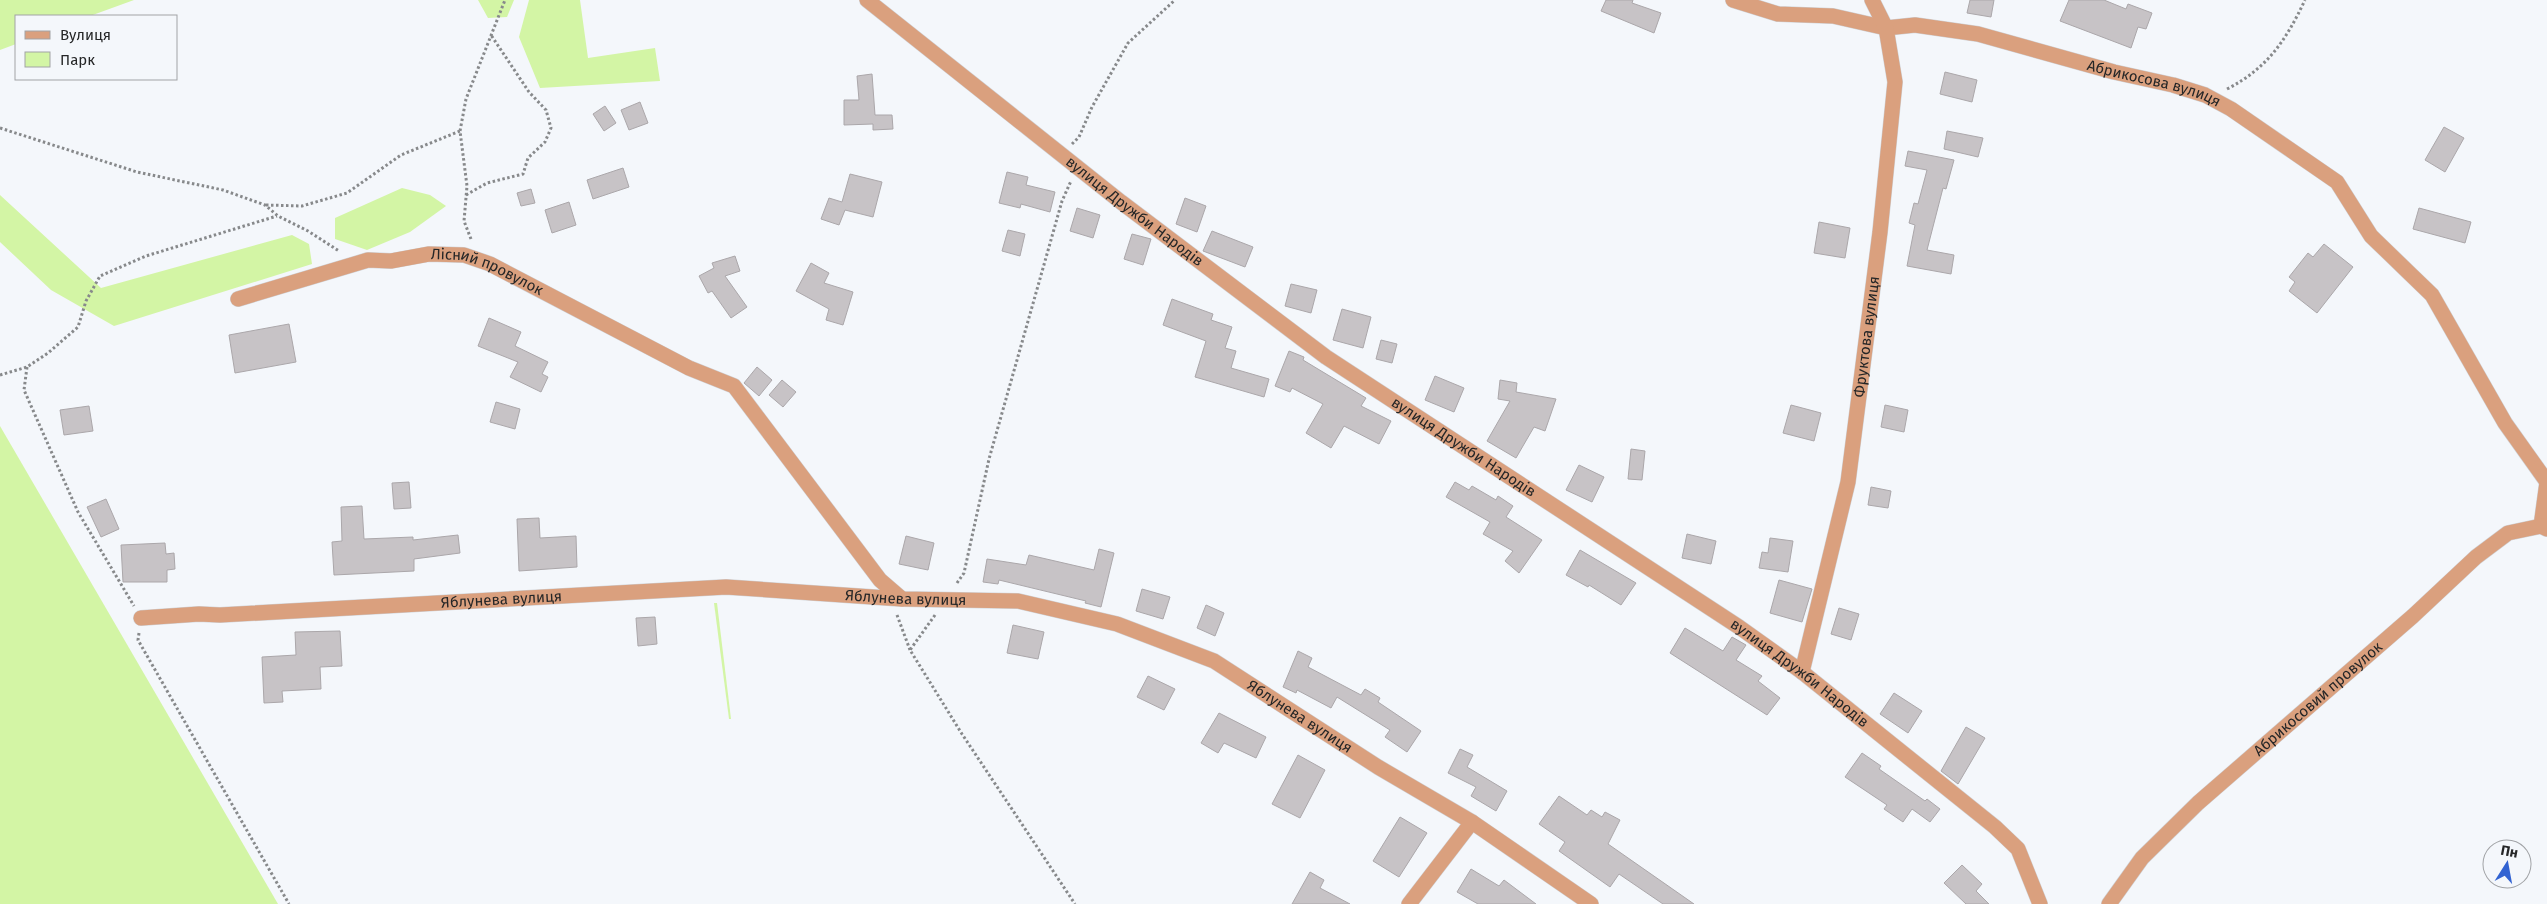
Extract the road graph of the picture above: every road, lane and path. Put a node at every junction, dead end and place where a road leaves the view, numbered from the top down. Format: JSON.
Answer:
{"nodes":[{"id":1,"x":505,"y":0,"type":"edge"},
{"id":2,"x":867,"y":0,"type":"edge"},
{"id":3,"x":1175,"y":0,"type":"edge"},
{"id":4,"x":1734,"y":0,"type":"edge"},
{"id":5,"x":1872,"y":0,"type":"edge"},
{"id":6,"x":2305,"y":0,"type":"edge"},
{"id":7,"x":1886,"y":28,"type":"junction"},
{"id":8,"x":491,"y":35,"type":"junction"},
{"id":9,"x":2205,"y":95,"type":"junction"},
{"id":10,"x":0,"y":128,"type":"edge"},
{"id":11,"x":460,"y":131,"type":"junction"},
{"id":12,"x":1063,"y":154,"type":"junction"},
{"id":13,"x":1077,"y":167,"type":"junction"},
{"id":14,"x":466,"y":196,"type":"junction"},
{"id":15,"x":265,"y":205,"type":"junction"},
{"id":16,"x":278,"y":216,"type":"junction"},
{"id":17,"x":473,"y":242,"type":"dead end"},
{"id":18,"x":368,"y":260,"type":"junction"},
{"id":19,"x":238,"y":299,"type":"dead end"},
{"id":20,"x":27,"y":367,"type":"junction"},
{"id":21,"x":0,"y":375,"type":"edge"},
{"id":22,"x":2544,"y":527,"type":"edge"},
{"id":23,"x":896,"y":598,"type":"junction"},
{"id":24,"x":946,"y":600,"type":"junction"},
{"id":25,"x":141,"y":618,"type":"junction"},
{"id":26,"x":910,"y":650,"type":"junction"},
{"id":27,"x":1802,"y":672,"type":"junction"},
{"id":28,"x":1472,"y":822,"type":"junction"},
{"id":29,"x":290,"y":904,"type":"edge"},
{"id":30,"x":1075,"y":904,"type":"edge"},
{"id":31,"x":1409,"y":904,"type":"edge"},
{"id":32,"x":1591,"y":904,"type":"edge"},
{"id":33,"x":2040,"y":904,"type":"edge"},
{"id":34,"x":2108,"y":904,"type":"edge"}],
"edges":[{"from":1,"to":8,"type":"path"},
{"from":2,"to":12,"type":"street","name":"вулиця Дружби Народів"},
{"from":3,"to":12,"type":"path"},
{"from":4,"to":7,"type":"street","name":"Абрикосова вулиця"},
{"from":5,"to":7,"type":"street","name":"Фруктова вулиця"},
{"from":6,"to":9,"type":"path"},
{"from":7,"to":9,"type":"street","name":"Абрикосова вулиця"},
{"from":7,"to":27,"type":"street","name":"Фруктова вулиця"},
{"from":8,"to":11,"type":"path"},
{"from":8,"to":14,"type":"path"},
{"from":9,"to":22,"type":"street","name":"Абрикосова вулиця"},
{"from":10,"to":15,"type":"path"},
{"from":11,"to":14,"type":"path"},
{"from":11,"to":15,"type":"path"},
{"from":12,"to":13,"type":"street","name":"вулиця Дружби Народів"},
{"from":13,"to":24,"type":"path"},
{"from":13,"to":27,"type":"street","name":"вулиця Дружби Народів"},
{"from":14,"to":17,"type":"path"},
{"from":15,"to":16,"type":"path"},
{"from":16,"to":18,"type":"path"},
{"from":16,"to":20,"type":"path"},
{"from":18,"to":19,"type":"street","name":"Лісний провулок"},
{"from":18,"to":23,"type":"street","name":"Лісний провулок"},
{"from":20,"to":21,"type":"path"},
{"from":20,"to":25,"type":"path"},
{"from":22,"to":34,"type":"street","name":"Абрикосовий провулок"},
{"from":23,"to":24,"type":"street","name":"Яблунева вулиця"},
{"from":23,"to":25,"type":"street","name":"Яблунева вулиця"},
{"from":23,"to":26,"type":"path"},
{"from":24,"to":26,"type":"path"},
{"from":24,"to":28,"type":"street","name":"Яблунева вулиця"},
{"from":25,"to":29,"type":"path"},
{"from":26,"to":30,"type":"path"},
{"from":27,"to":33,"type":"street","name":"вулиця Дружби Народів"},
{"from":28,"to":31,"type":"street"},
{"from":28,"to":32,"type":"street","name":"Яблунева вулиця"}]}
